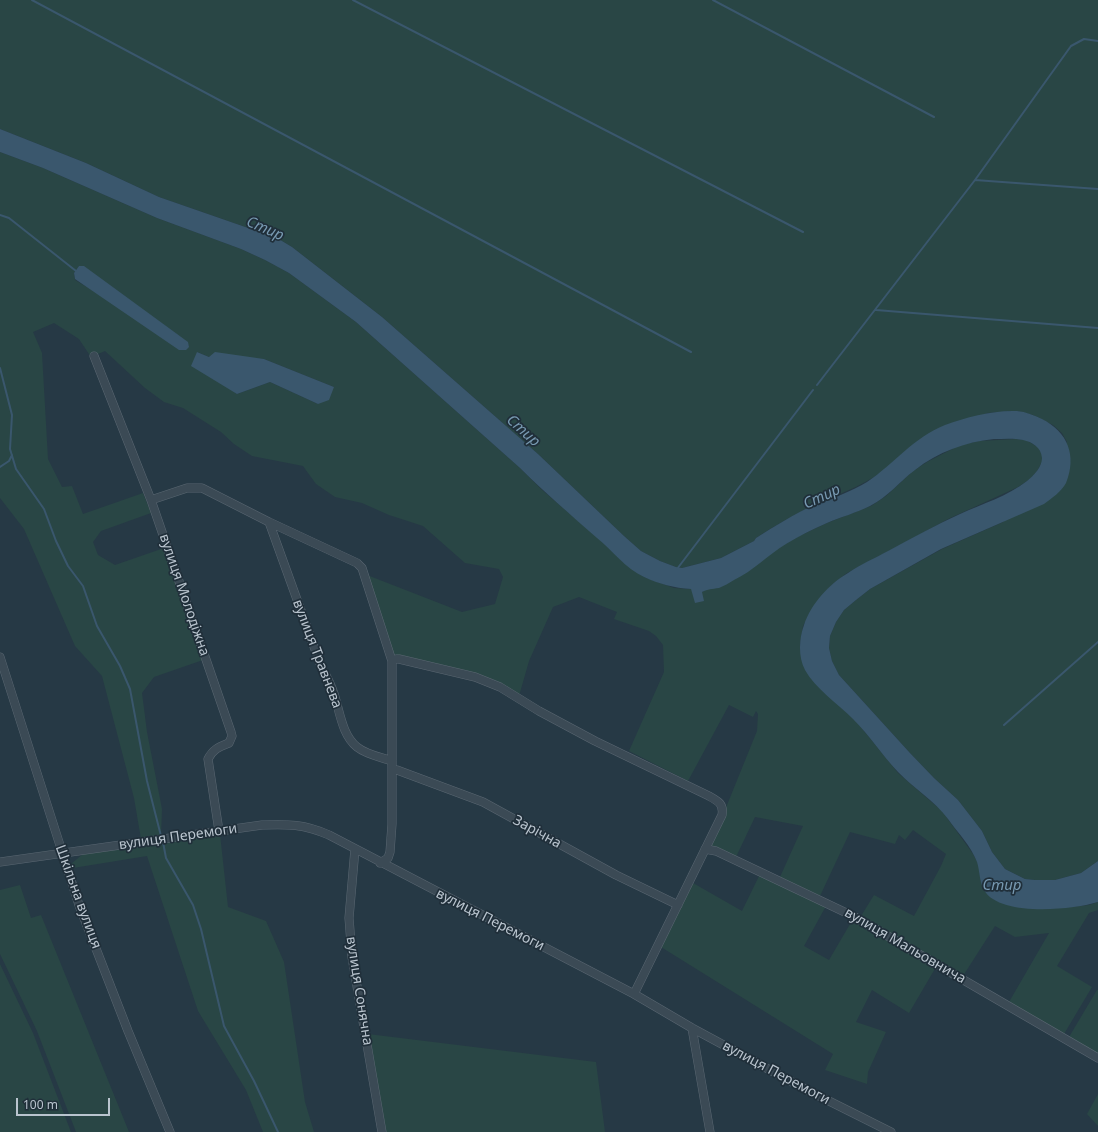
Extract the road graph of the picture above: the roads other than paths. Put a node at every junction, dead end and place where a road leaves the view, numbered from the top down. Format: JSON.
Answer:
{"nodes":[{"id":1,"x":94,"y":356,"type":"dead end"},
{"id":2,"x":151,"y":500,"type":"junction"},
{"id":3,"x":269,"y":522,"type":"junction"},
{"id":4,"x":0,"y":656,"type":"edge"},
{"id":5,"x":392,"y":661,"type":"junction"},
{"id":6,"x":392,"y":761,"type":"junction"},
{"id":7,"x":392,"y":770,"type":"junction"},
{"id":8,"x":219,"y":831,"type":"junction"},
{"id":9,"x":355,"y":849,"type":"junction"},
{"id":10,"x":705,"y":849,"type":"junction"},
{"id":11,"x":62,"y":854,"type":"junction"},
{"id":12,"x":0,"y":862,"type":"edge"},
{"id":13,"x":380,"y":863,"type":"junction"},
{"id":14,"x":678,"y":905,"type":"junction"},
{"id":15,"x":634,"y":994,"type":"junction"},
{"id":16,"x":692,"y":1028,"type":"junction"},
{"id":17,"x":1098,"y":1058,"type":"edge"},
{"id":18,"x":170,"y":1132,"type":"edge"},
{"id":19,"x":382,"y":1132,"type":"edge"},
{"id":20,"x":710,"y":1132,"type":"edge"},
{"id":21,"x":891,"y":1132,"type":"edge"}],
"edges":[{"from":1,"to":2,"type":"street","name":"вулиця Молодіжна"},
{"from":2,"to":3,"type":"street"},
{"from":2,"to":8,"type":"street","name":"вулиця Молодіжна"},
{"from":3,"to":5,"type":"street"},
{"from":3,"to":6,"type":"street","name":"вулиця Травнева"},
{"from":4,"to":11,"type":"street","name":"Шкільна вулиця"},
{"from":5,"to":6,"type":"street"},
{"from":5,"to":10,"type":"street"},
{"from":6,"to":7,"type":"street"},
{"from":7,"to":13,"type":"street"},
{"from":7,"to":14,"type":"street","name":"Зарічна"},
{"from":8,"to":9,"type":"street","name":"вулиця Перемоги"},
{"from":8,"to":11,"type":"street","name":"вулиця Перемоги"},
{"from":9,"to":13,"type":"street","name":"вулиця Перемоги"},
{"from":9,"to":19,"type":"street","name":"вулиця Сонячна"},
{"from":10,"to":14,"type":"street"},
{"from":10,"to":17,"type":"street","name":"вулиця Мальовнича"},
{"from":11,"to":12,"type":"street","name":"вулиця Перемоги"},
{"from":11,"to":18,"type":"street","name":"Шкільна вулиця"},
{"from":13,"to":15,"type":"street","name":"вулиця Перемоги"},
{"from":14,"to":15,"type":"street"},
{"from":15,"to":16,"type":"street","name":"вулиця Перемоги"},
{"from":16,"to":20,"type":"street"},
{"from":16,"to":21,"type":"street","name":"вулиця Перемоги"}]}
